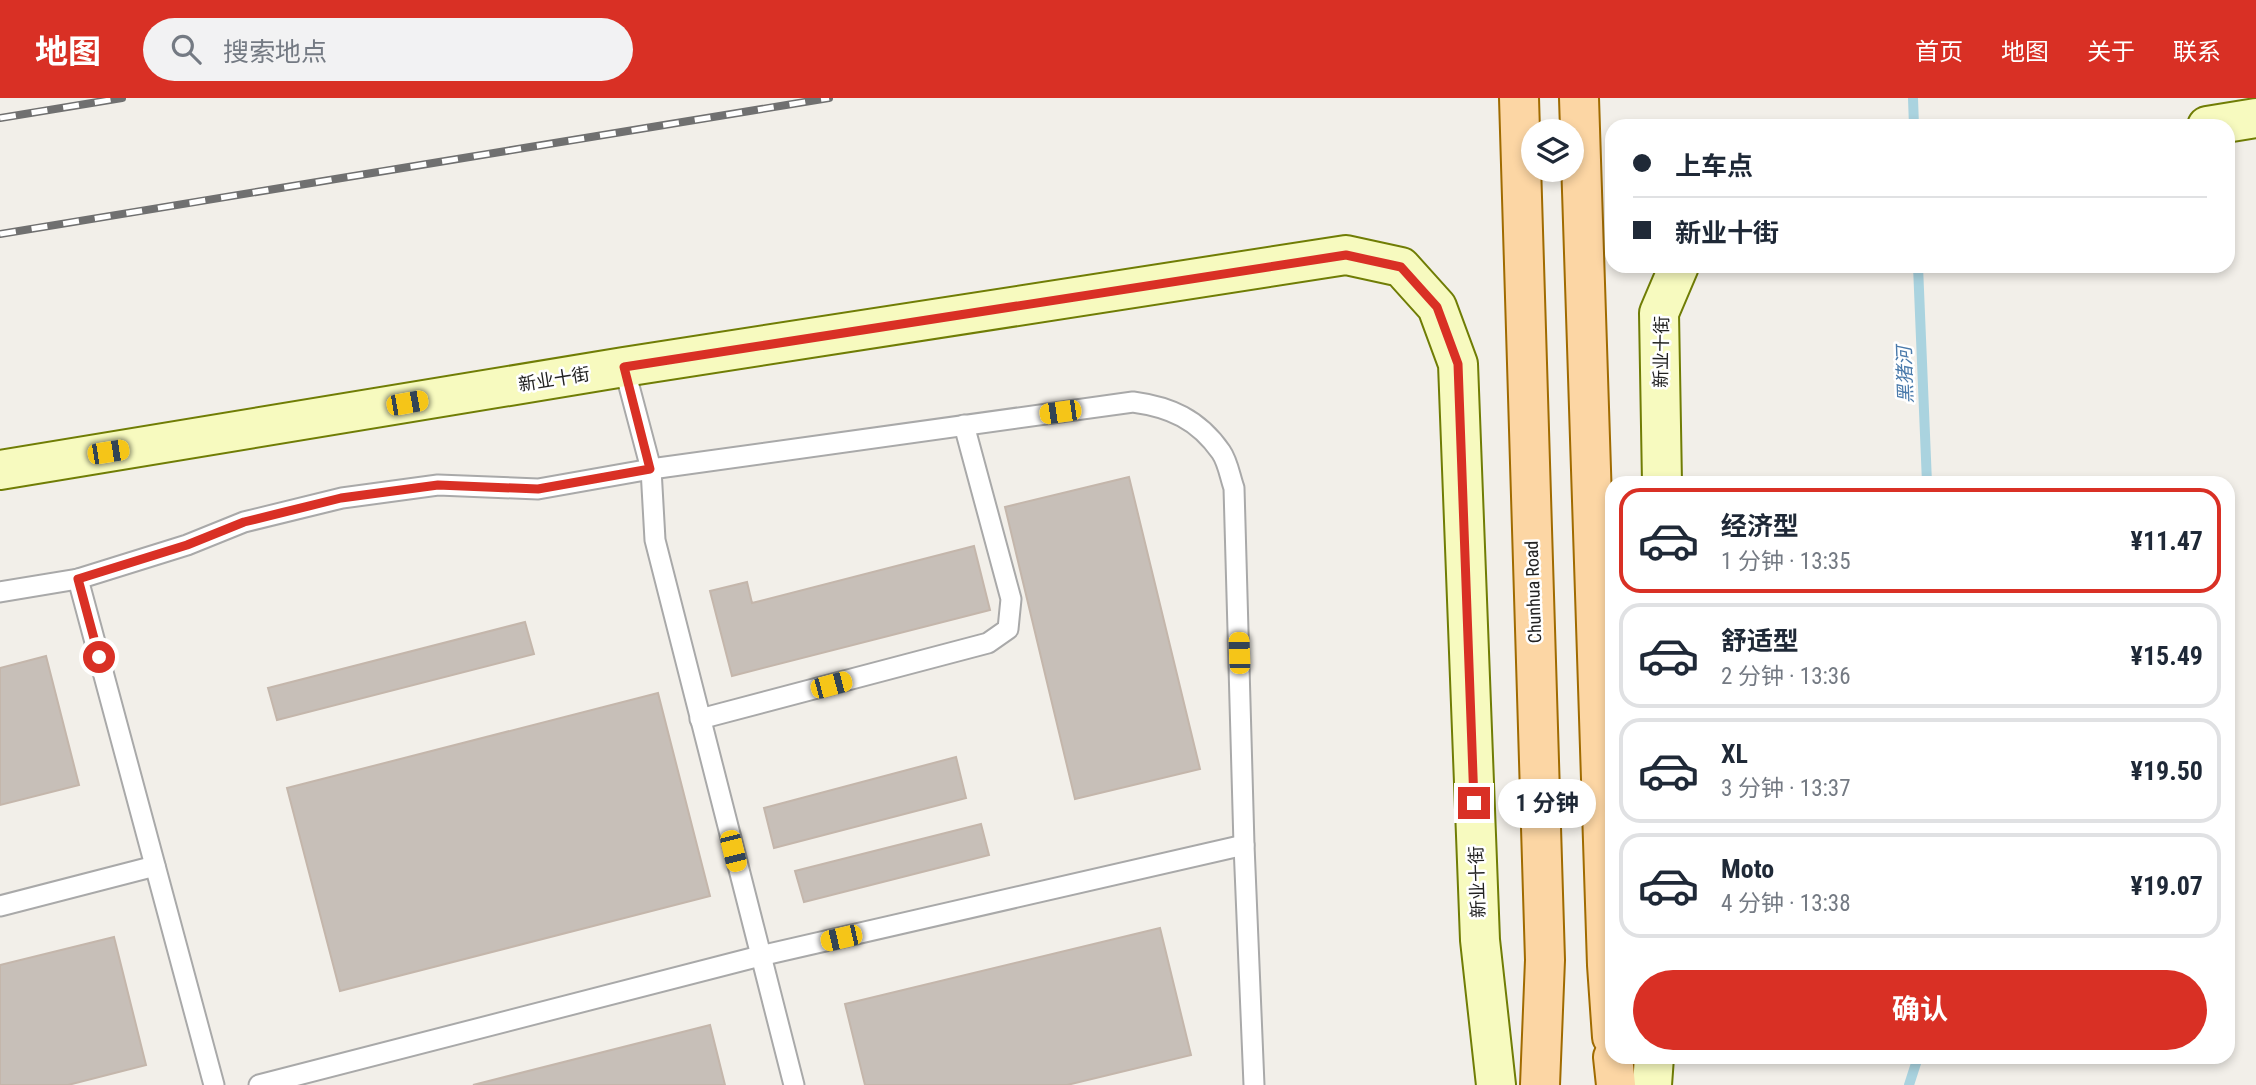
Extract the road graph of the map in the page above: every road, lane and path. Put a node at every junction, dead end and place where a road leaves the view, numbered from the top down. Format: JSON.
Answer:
{"nodes":[{"id":1,"x":1518,"y":98,"type":"edge"},
{"id":2,"x":1579,"y":98,"type":"edge"},
{"id":3,"x":2256,"y":118,"type":"edge"},
{"id":4,"x":2235,"y":121,"type":"edge"},
{"id":5,"x":1676,"y":273,"type":"edge"},
{"id":6,"x":624,"y":367,"type":"junction"},
{"id":7,"x":964,"y":425,"type":"junction"},
{"id":8,"x":650,"y":469,"type":"junction"},
{"id":9,"x":0,"y":470,"type":"edge"},
{"id":10,"x":1662,"y":476,"type":"edge"},
{"id":11,"x":78,"y":579,"type":"junction"},
{"id":12,"x":0,"y":592,"type":"edge"},
{"id":13,"x":700,"y":719,"type":"junction"},
{"id":14,"x":1244,"y":845,"type":"junction"},
{"id":15,"x":155,"y":866,"type":"junction"},
{"id":16,"x":0,"y":906,"type":"edge"},
{"id":17,"x":1605,"y":906,"type":"edge"},
{"id":18,"x":760,"y":956,"type":"junction"},
{"id":19,"x":1614,"y":1064,"type":"edge"},
{"id":20,"x":1654,"y":1064,"type":"edge"},
{"id":21,"x":214,"y":1085,"type":"edge"},
{"id":22,"x":259,"y":1085,"type":"edge"},
{"id":23,"x":794,"y":1085,"type":"edge"},
{"id":24,"x":1254,"y":1085,"type":"edge"},
{"id":25,"x":1496,"y":1085,"type":"edge"},
{"id":26,"x":1540,"y":1085,"type":"edge"},
{"id":27,"x":1616,"y":1085,"type":"edge"},
{"id":28,"x":1652,"y":1085,"type":"edge"}],
"edges":[{"from":1,"to":26,"type":"main road","name":"Chunhua Road"},
{"from":2,"to":17,"type":"main road"},
{"from":3,"to":4,"type":"main road"},
{"from":5,"to":10,"type":"main road","name":"新业十街"},
{"from":6,"to":8,"type":"lane"},
{"from":6,"to":9,"type":"main road","name":"新业十街"},
{"from":6,"to":25,"type":"main road","name":"新业十街"},
{"from":7,"to":8,"type":"lane"},
{"from":7,"to":13,"type":"lane"},
{"from":7,"to":14,"type":"lane"},
{"from":8,"to":11,"type":"lane"},
{"from":8,"to":13,"type":"lane"},
{"from":11,"to":12,"type":"lane"},
{"from":11,"to":15,"type":"lane"},
{"from":13,"to":18,"type":"lane"},
{"from":14,"to":18,"type":"lane"},
{"from":14,"to":24,"type":"lane"},
{"from":15,"to":16,"type":"lane"},
{"from":15,"to":21,"type":"lane"},
{"from":18,"to":22,"type":"lane"},
{"from":18,"to":23,"type":"lane"},
{"from":19,"to":27,"type":"main road"},
{"from":20,"to":28,"type":"main road"}]}
